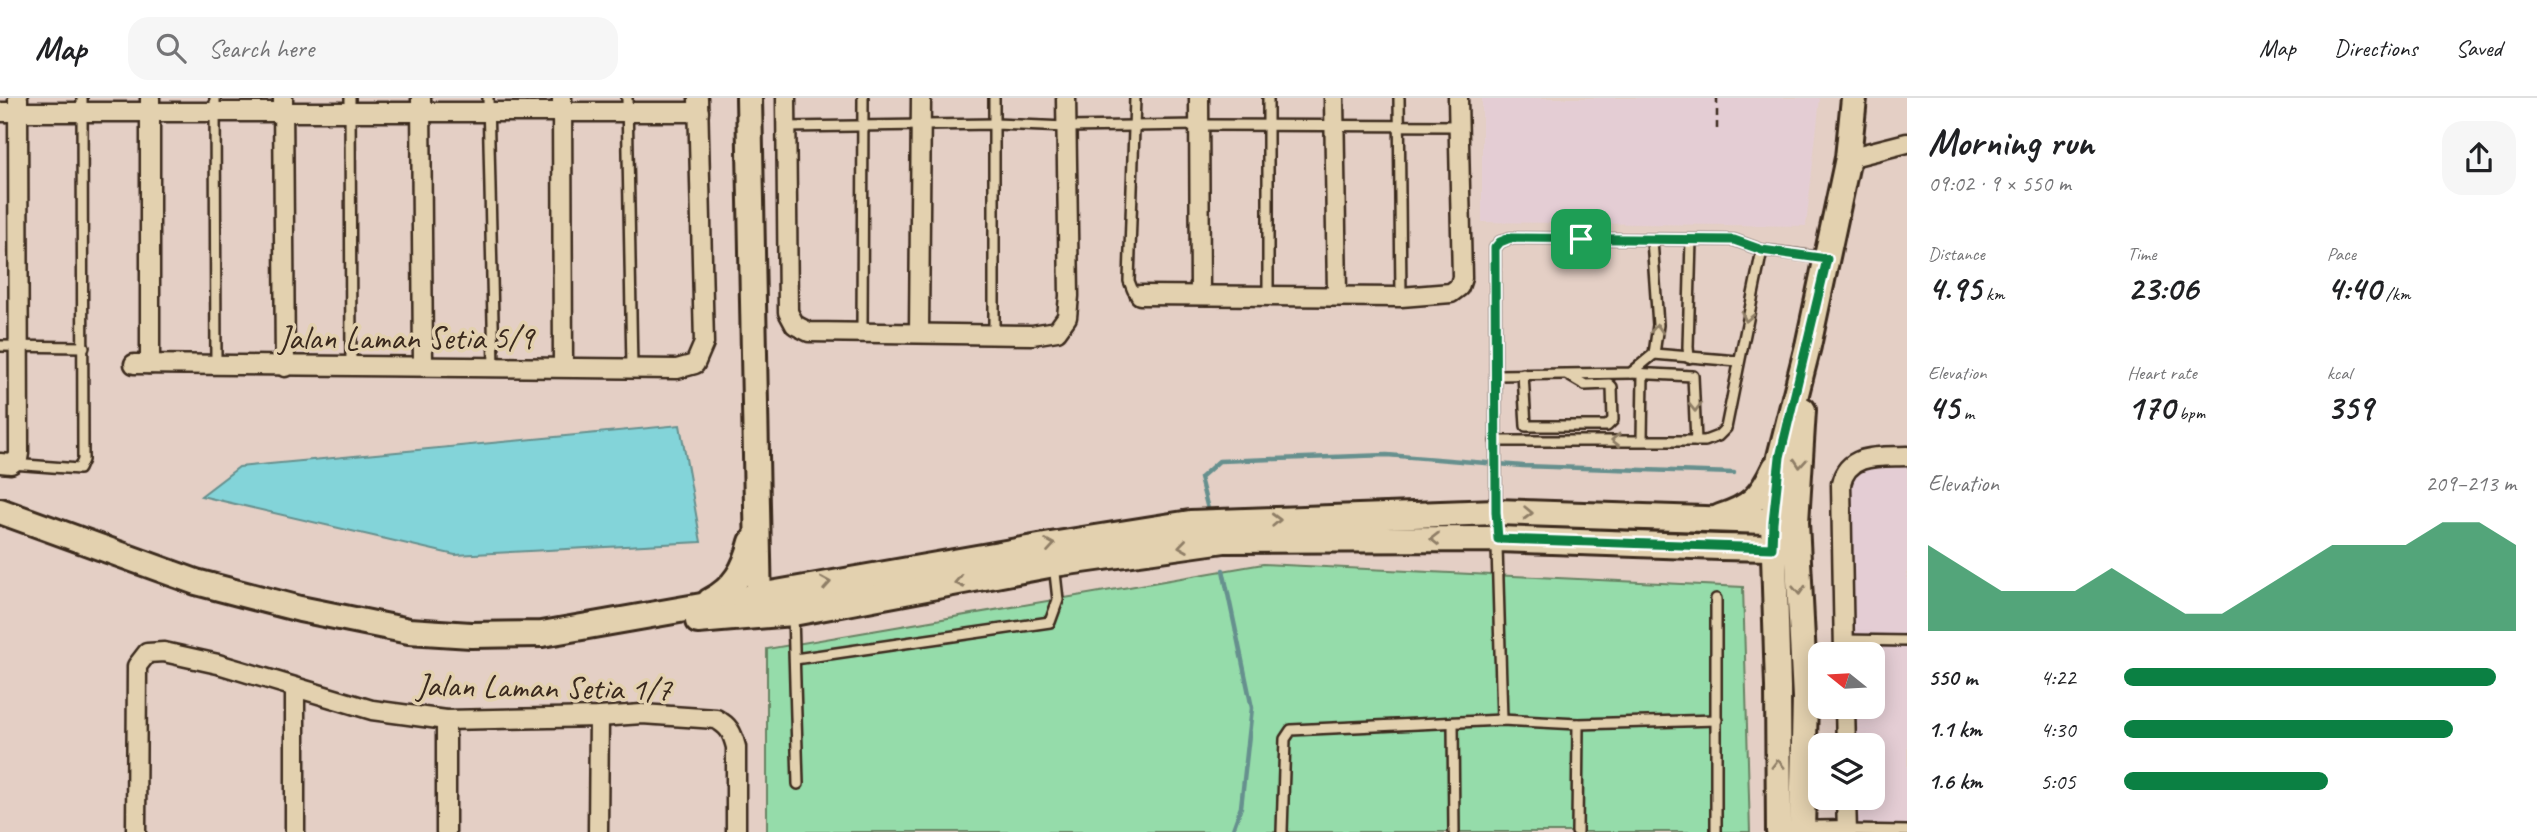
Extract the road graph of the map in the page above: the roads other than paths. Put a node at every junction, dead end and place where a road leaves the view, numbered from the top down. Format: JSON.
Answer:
{"nodes":[{"id":1,"x":749,"y":98,"type":"edge"},
{"id":2,"x":786,"y":98,"type":"edge"},
{"id":3,"x":863,"y":98,"type":"edge"},
{"id":4,"x":921,"y":98,"type":"edge"},
{"id":5,"x":995,"y":98,"type":"edge"},
{"id":6,"x":1066,"y":98,"type":"edge"},
{"id":7,"x":1135,"y":98,"type":"edge"},
{"id":8,"x":1199,"y":98,"type":"edge"},
{"id":9,"x":1268,"y":98,"type":"edge"},
{"id":10,"x":1334,"y":98,"type":"edge"},
{"id":11,"x":1399,"y":98,"type":"edge"},
{"id":12,"x":1458,"y":98,"type":"edge"},
{"id":13,"x":1854,"y":98,"type":"edge"},
{"id":14,"x":150,"y":104,"type":"edge"},
{"id":15,"x":82,"y":105,"type":"edge"},
{"id":16,"x":215,"y":105,"type":"edge"},
{"id":17,"x":283,"y":105,"type":"edge"},
{"id":18,"x":350,"y":105,"type":"edge"},
{"id":19,"x":421,"y":105,"type":"edge"},
{"id":20,"x":488,"y":105,"type":"edge"},
{"id":21,"x":627,"y":105,"type":"edge"},
{"id":22,"x":699,"y":105,"type":"edge"},
{"id":23,"x":562,"y":106,"type":"edge"},
{"id":24,"x":12,"y":108,"type":"edge"},
{"id":25,"x":995,"y":124,"type":"junction"},
{"id":26,"x":1199,"y":125,"type":"junction"},
{"id":27,"x":1268,"y":125,"type":"junction"},
{"id":28,"x":1458,"y":125,"type":"junction"},
{"id":29,"x":922,"y":126,"type":"junction"},
{"id":30,"x":1334,"y":126,"type":"junction"},
{"id":31,"x":1399,"y":126,"type":"junction"},
{"id":32,"x":786,"y":127,"type":"junction"},
{"id":33,"x":1066,"y":127,"type":"junction"},
{"id":34,"x":1135,"y":127,"type":"junction"},
{"id":35,"x":864,"y":128,"type":"junction"},
{"id":36,"x":1907,"y":143,"type":"edge"},
{"id":37,"x":1848,"y":158,"type":"junction"},
{"id":38,"x":1652,"y":240,"type":"junction"},
{"id":39,"x":1691,"y":240,"type":"junction"},
{"id":40,"x":1762,"y":250,"type":"junction"},
{"id":41,"x":1827,"y":259,"type":"junction"},
{"id":42,"x":1200,"y":294,"type":"junction"},
{"id":43,"x":1139,"y":295,"type":"joint"},
{"id":44,"x":1336,"y":295,"type":"junction"},
{"id":45,"x":1268,"y":297,"type":"junction"},
{"id":46,"x":1401,"y":297,"type":"junction"},
{"id":47,"x":862,"y":333,"type":"junction"},
{"id":48,"x":919,"y":333,"type":"junction"},
{"id":49,"x":994,"y":334,"type":"junction"},
{"id":50,"x":19,"y":345,"type":"junction"},
{"id":51,"x":0,"y":346,"type":"edge"},
{"id":52,"x":1808,"y":346,"type":"junction"},
{"id":53,"x":84,"y":347,"type":"junction"},
{"id":54,"x":1654,"y":354,"type":"junction"},
{"id":55,"x":1689,"y":358,"type":"junction"},
{"id":56,"x":1738,"y":361,"type":"junction"},
{"id":57,"x":351,"y":365,"type":"junction"},
{"id":58,"x":423,"y":365,"type":"junction"},
{"id":59,"x":216,"y":366,"type":"junction"},
{"id":60,"x":285,"y":367,"type":"junction"},
{"id":61,"x":494,"y":367,"type":"junction"},
{"id":62,"x":563,"y":367,"type":"junction"},
{"id":63,"x":632,"y":368,"type":"junction"},
{"id":64,"x":1631,"y":373,"type":"junction"},
{"id":65,"x":1496,"y":374,"type":"junction"},
{"id":66,"x":1523,"y":374,"type":"junction"},
{"id":67,"x":1567,"y":374,"type":"junction"},
{"id":68,"x":1643,"y":374,"type":"junction"},
{"id":69,"x":1561,"y":426,"type":"junction"},
{"id":70,"x":1576,"y":440,"type":"junction"},
{"id":71,"x":1642,"y":440,"type":"junction"},
{"id":72,"x":1495,"y":441,"type":"junction"},
{"id":73,"x":1696,"y":441,"type":"junction"},
{"id":74,"x":1907,"y":456,"type":"edge"},
{"id":75,"x":1780,"y":457,"type":"junction"},
{"id":76,"x":10,"y":460,"type":"edge"},
{"id":77,"x":0,"y":511,"type":"edge"},
{"id":78,"x":1496,"y":512,"type":"junction"},
{"id":79,"x":1688,"y":520,"type":"junction"},
{"id":80,"x":756,"y":523,"type":"junction"},
{"id":81,"x":0,"y":526,"type":"edge"},
{"id":82,"x":1784,"y":535,"type":"junction"},
{"id":83,"x":1498,"y":539,"type":"junction"},
{"id":84,"x":1720,"y":547,"type":"junction"},
{"id":85,"x":1054,"y":565,"type":"junction"},
{"id":86,"x":1716,"y":599,"type":"dead end"},
{"id":87,"x":1776,"y":604,"type":"junction"},
{"id":88,"x":759,"y":605,"type":"junction"},
{"id":89,"x":697,"y":608,"type":"junction"},
{"id":90,"x":793,"y":613,"type":"junction"},
{"id":91,"x":1907,"y":641,"type":"edge"},
{"id":92,"x":1844,"y":642,"type":"edge"},
{"id":93,"x":1885,"y":643,"type":"edge"},
{"id":94,"x":795,"y":659,"type":"junction"},
{"id":95,"x":295,"y":688,"type":"junction"},
{"id":96,"x":599,"y":717,"type":"junction"},
{"id":97,"x":446,"y":720,"type":"junction"},
{"id":98,"x":1502,"y":720,"type":"junction"},
{"id":99,"x":1717,"y":720,"type":"junction"},
{"id":100,"x":1453,"y":723,"type":"junction"},
{"id":101,"x":1578,"y":724,"type":"junction"},
{"id":102,"x":798,"y":784,"type":"dead end"},
{"id":103,"x":1846,"y":810,"type":"edge"},
{"id":104,"x":1847,"y":831,"type":"edge"},
{"id":105,"x":1907,"y":831,"type":"edge"},
{"id":106,"x":136,"y":832,"type":"edge"},
{"id":107,"x":295,"y":832,"type":"edge"},
{"id":108,"x":446,"y":832,"type":"edge"},
{"id":109,"x":598,"y":832,"type":"edge"},
{"id":110,"x":736,"y":832,"type":"edge"},
{"id":111,"x":1282,"y":832,"type":"edge"},
{"id":112,"x":1454,"y":832,"type":"edge"},
{"id":113,"x":1577,"y":832,"type":"edge"},
{"id":114,"x":1716,"y":832,"type":"edge"},
{"id":115,"x":1779,"y":832,"type":"edge"},
{"id":116,"x":1802,"y":832,"type":"edge"}],
"edges":[{"from":1,"to":80,"type":"street"},
{"from":2,"to":32,"type":"street"},
{"from":3,"to":35,"type":"lane"},
{"from":4,"to":29,"type":"street"},
{"from":5,"to":25,"type":"lane"},
{"from":6,"to":33,"type":"street"},
{"from":7,"to":34,"type":"lane"},
{"from":8,"to":26,"type":"street"},
{"from":9,"to":27,"type":"lane"},
{"from":10,"to":30,"type":"street"},
{"from":11,"to":31,"type":"lane"},
{"from":12,"to":28,"type":"street"},
{"from":13,"to":37,"type":"street"},
{"from":14,"to":15,"type":"street"},
{"from":14,"to":16,"type":"street"},
{"from":14,"to":59,"type":"street","name":"Jalan Laman Setia 5/9"},
{"from":15,"to":24,"type":"street"},
{"from":15,"to":53,"type":"lane"},
{"from":16,"to":17,"type":"street"},
{"from":16,"to":59,"type":"lane"},
{"from":17,"to":18,"type":"street"},
{"from":17,"to":60,"type":"street"},
{"from":18,"to":19,"type":"street"},
{"from":18,"to":57,"type":"lane"},
{"from":19,"to":20,"type":"street"},
{"from":19,"to":58,"type":"street"},
{"from":20,"to":23,"type":"street"},
{"from":20,"to":61,"type":"lane"},
{"from":21,"to":22,"type":"street"},
{"from":21,"to":23,"type":"street"},
{"from":21,"to":63,"type":"lane"},
{"from":22,"to":63,"type":"street","name":"Jalan Laman Setia 5/9"},
{"from":23,"to":62,"type":"street"},
{"from":24,"to":50,"type":"street"},
{"from":25,"to":29,"type":"lane"},
{"from":25,"to":33,"type":"lane"},
{"from":25,"to":49,"type":"lane"},
{"from":26,"to":27,"type":"lane"},
{"from":26,"to":34,"type":"lane"},
{"from":26,"to":42,"type":"street"},
{"from":27,"to":30,"type":"lane"},
{"from":27,"to":45,"type":"lane"},
{"from":28,"to":31,"type":"lane"},
{"from":28,"to":46,"type":"street"},
{"from":29,"to":35,"type":"lane"},
{"from":29,"to":48,"type":"street"},
{"from":30,"to":31,"type":"lane"},
{"from":30,"to":44,"type":"street"},
{"from":31,"to":46,"type":"lane"},
{"from":32,"to":35,"type":"lane"},
{"from":32,"to":47,"type":"street"},
{"from":33,"to":34,"type":"lane"},
{"from":33,"to":49,"type":"street"},
{"from":34,"to":43,"type":"lane"},
{"from":35,"to":47,"type":"lane"},
{"from":36,"to":37,"type":"street"},
{"from":37,"to":41,"type":"street"},
{"from":38,"to":39,"type":"lane"},
{"from":54,"to":38,"type":"lane","one_way":true},
{"from":38,"to":65,"type":"lane"},
{"from":39,"to":40,"type":"lane"},
{"from":39,"to":55,"type":"lane"},
{"from":40,"to":41,"type":"lane"},
{"from":40,"to":56,"type":"lane","one_way":true},
{"from":41,"to":52,"type":"street"},
{"from":42,"to":43,"type":"street"},
{"from":42,"to":45,"type":"street"},
{"from":44,"to":45,"type":"street"},
{"from":44,"to":46,"type":"street"},
{"from":47,"to":48,"type":"street"},
{"from":48,"to":49,"type":"street"},
{"from":50,"to":51,"type":"lane"},
{"from":50,"to":53,"type":"lane"},
{"from":50,"to":76,"type":"street"},
{"from":52,"to":75,"type":"street"},
{"from":52,"to":82,"type":"street","one_way":true},
{"from":53,"to":76,"type":"lane"},
{"from":54,"to":55,"type":"lane"},
{"from":54,"to":64,"type":"lane"},
{"from":55,"to":56,"type":"lane"},
{"from":56,"to":73,"type":"lane"},
{"from":57,"to":58,"type":"street","name":"Jalan Laman Setia 5/9"},
{"from":57,"to":60,"type":"street","name":"Jalan Laman Setia 5/9"},
{"from":58,"to":61,"type":"street","name":"Jalan Laman Setia 5/9"},
{"from":59,"to":60,"type":"street","name":"Jalan Laman Setia 5/9"},
{"from":61,"to":62,"type":"street","name":"Jalan Laman Setia 5/9"},
{"from":62,"to":63,"type":"street","name":"Jalan Laman Setia 5/9"},
{"from":64,"to":67,"type":"lane"},
{"from":64,"to":68,"type":"lane"},
{"from":65,"to":66,"type":"lane"},
{"from":65,"to":72,"type":"lane"},
{"from":66,"to":67,"type":"lane"},
{"from":66,"to":69,"type":"lane"},
{"from":67,"to":69,"type":"lane"},
{"from":68,"to":71,"type":"lane"},
{"from":68,"to":73,"type":"lane","one_way":true},
{"from":69,"to":70,"type":"lane"},
{"from":71,"to":70,"type":"lane","one_way":true},
{"from":70,"to":72,"type":"lane"},
{"from":71,"to":73,"type":"lane"},
{"from":72,"to":78,"type":"lane"},
{"from":74,"to":92,"type":"street"},
{"from":75,"to":79,"type":"street"},
{"from":75,"to":82,"type":"street"},
{"from":77,"to":89,"type":"street"},
{"from":78,"to":79,"type":"street","one_way":true},
{"from":78,"to":83,"type":"lane"},
{"from":88,"to":78,"type":"street","one_way":true},
{"from":79,"to":82,"type":"street"},
{"from":80,"to":88,"type":"street"},
{"from":80,"to":89,"type":"street"},
{"from":81,"to":88,"type":"street"},
{"from":82,"to":84,"type":"street"},
{"from":82,"to":87,"type":"street"},
{"from":82,"to":116,"type":"street","one_way":true},
{"from":83,"to":84,"type":"street"},
{"from":83,"to":85,"type":"street","one_way":true},
{"from":83,"to":98,"type":"lane"},
{"from":84,"to":87,"type":"street"},
{"from":85,"to":90,"type":"street","one_way":true},
{"from":85,"to":94,"type":"lane"},
{"from":86,"to":99,"type":"lane"},
{"from":115,"to":87,"type":"street","one_way":true},
{"from":88,"to":89,"type":"street"},
{"from":88,"to":90,"type":"street"},
{"from":90,"to":94,"type":"lane"},
{"from":91,"to":93,"type":"lane"},
{"from":94,"to":102,"type":"lane"},
{"from":95,"to":97,"type":"street","name":"Jalan Laman Setia 1/7"},
{"from":95,"to":106,"type":"street","name":"Jalan Laman Setia 1/7"},
{"from":95,"to":107,"type":"street"},
{"from":96,"to":97,"type":"street","name":"Jalan Laman Setia 1/7"},
{"from":96,"to":109,"type":"street"},
{"from":96,"to":110,"type":"street","name":"Jalan Laman Setia 1/7"},
{"from":97,"to":108,"type":"street"},
{"from":98,"to":100,"type":"lane"},
{"from":98,"to":101,"type":"lane"},
{"from":99,"to":101,"type":"lane"},
{"from":99,"to":114,"type":"lane"},
{"from":100,"to":111,"type":"lane"},
{"from":100,"to":112,"type":"lane"},
{"from":101,"to":113,"type":"lane"},
{"from":103,"to":104,"type":"street"},
{"from":104,"to":105,"type":"lane"},
{"from":104,"to":116,"type":"street"},
{"from":115,"to":116,"type":"street"}]}
